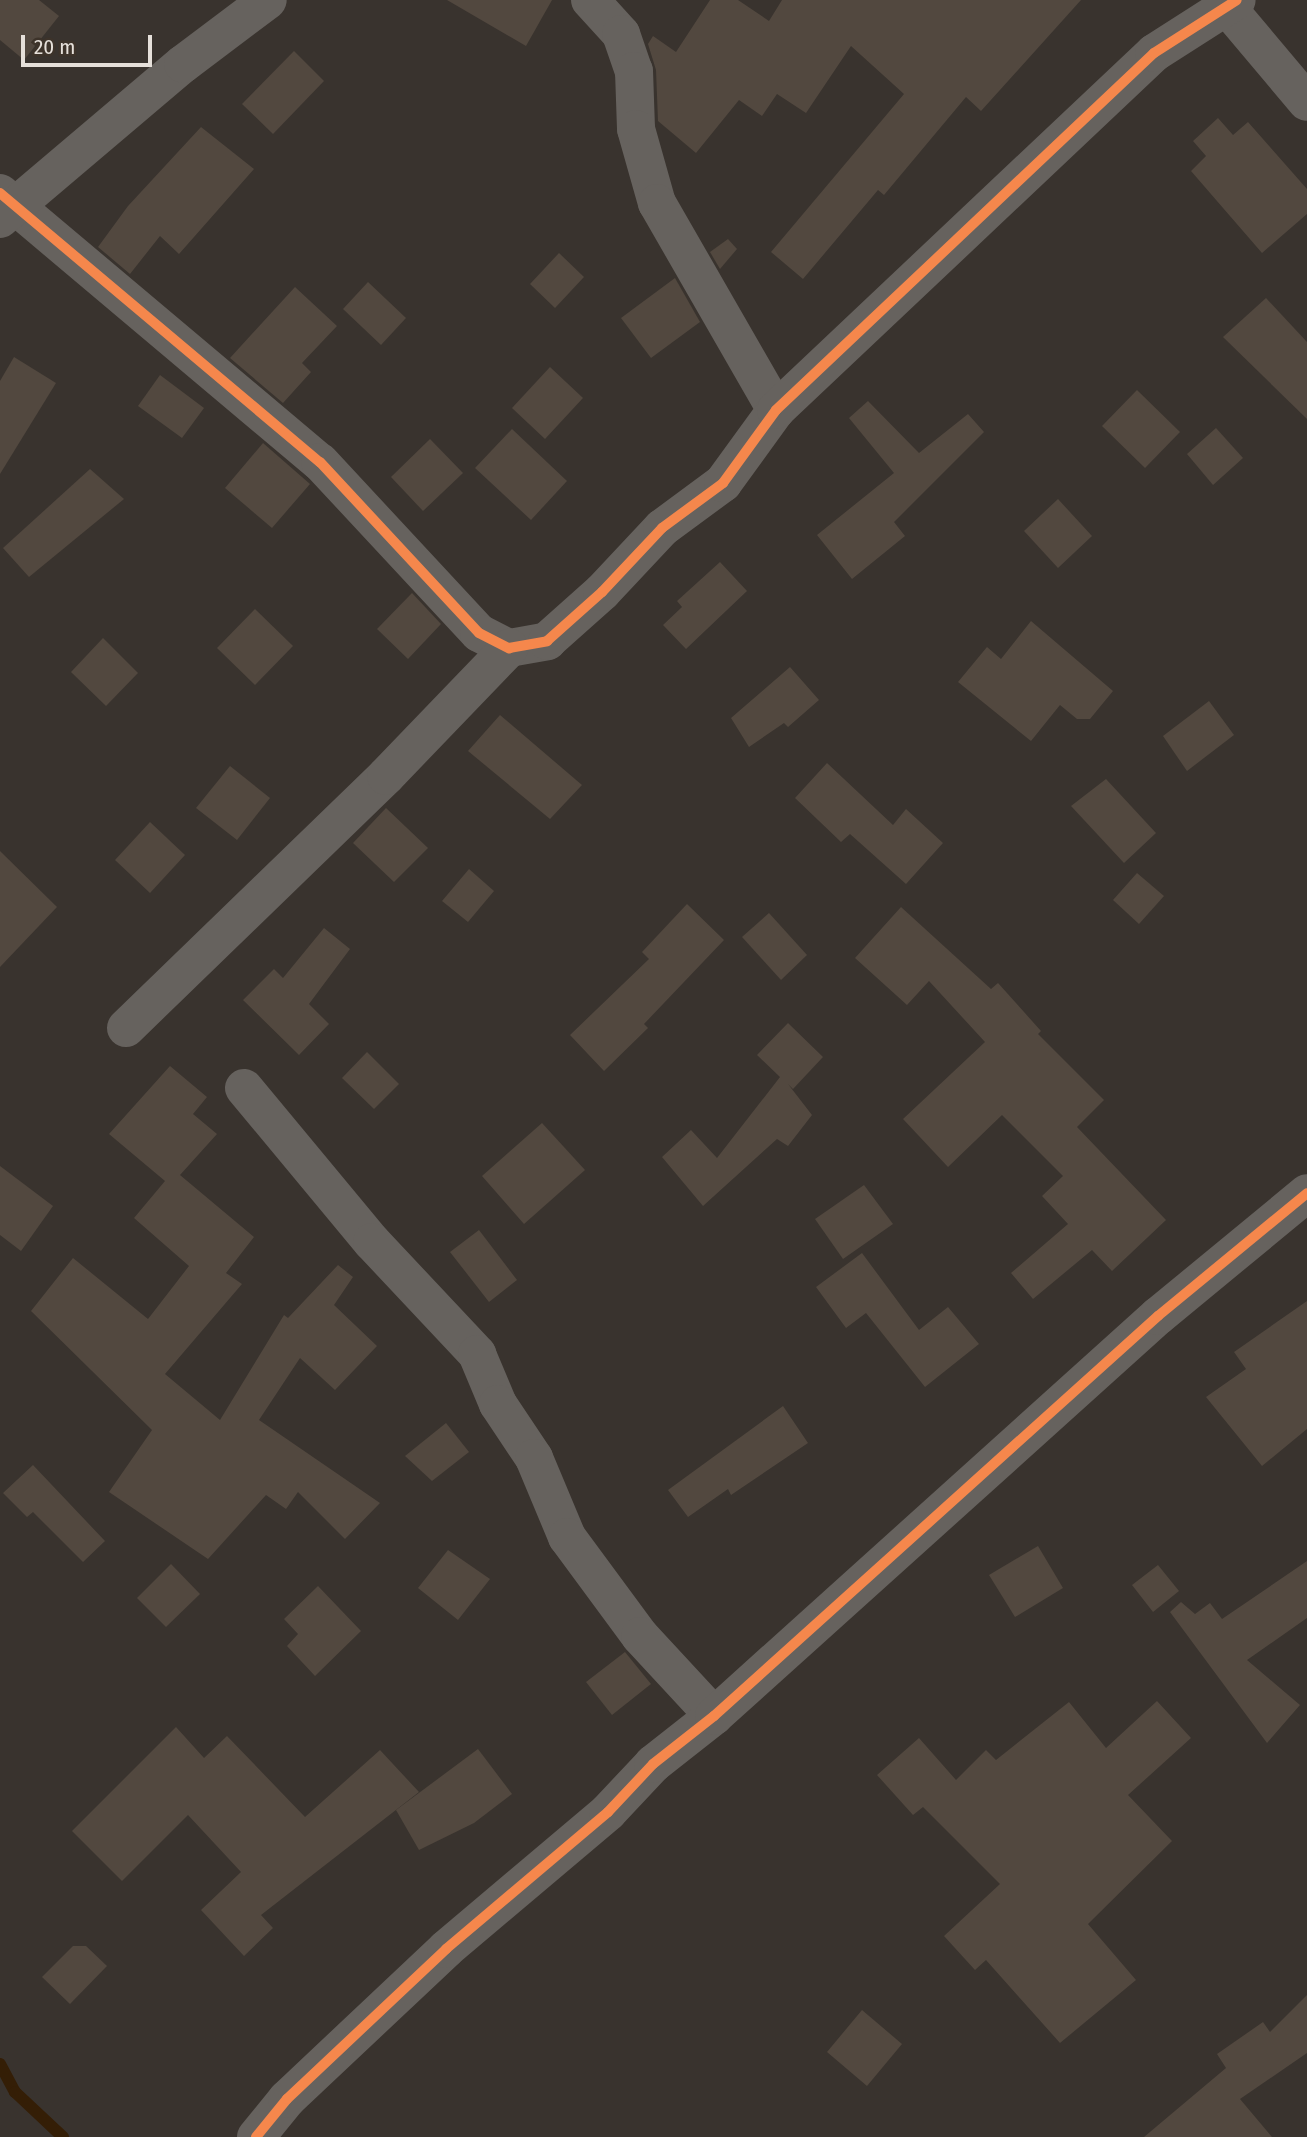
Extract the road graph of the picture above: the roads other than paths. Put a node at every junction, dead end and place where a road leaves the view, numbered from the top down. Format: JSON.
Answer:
{"nodes":[{"id":1,"x":268,"y":0,"type":"edge"},
{"id":2,"x":590,"y":0,"type":"edge"},
{"id":3,"x":1229,"y":3,"type":"edge"},
{"id":4,"x":1307,"y":102,"type":"edge"},
{"id":5,"x":5,"y":206,"type":"edge"},
{"id":6,"x":776,"y":410,"type":"junction"},
{"id":7,"x":509,"y":648,"type":"junction"},
{"id":8,"x":126,"y":1028,"type":"dead end"},
{"id":9,"x":244,"y":1088,"type":"dead end"},
{"id":10,"x":1307,"y":1194,"type":"edge"},
{"id":11,"x":714,"y":1716,"type":"junction"},
{"id":12,"x":256,"y":2137,"type":"edge"}],
"edges":[{"from":1,"to":5,"type":"street"},
{"from":2,"to":6,"type":"street"},
{"from":3,"to":4,"type":"street"},
{"from":3,"to":6,"type":"street"},
{"from":5,"to":7,"type":"street"},
{"from":6,"to":7,"type":"street"},
{"from":7,"to":8,"type":"street"},
{"from":9,"to":11,"type":"street"},
{"from":10,"to":11,"type":"street"},
{"from":11,"to":12,"type":"street"}]}
